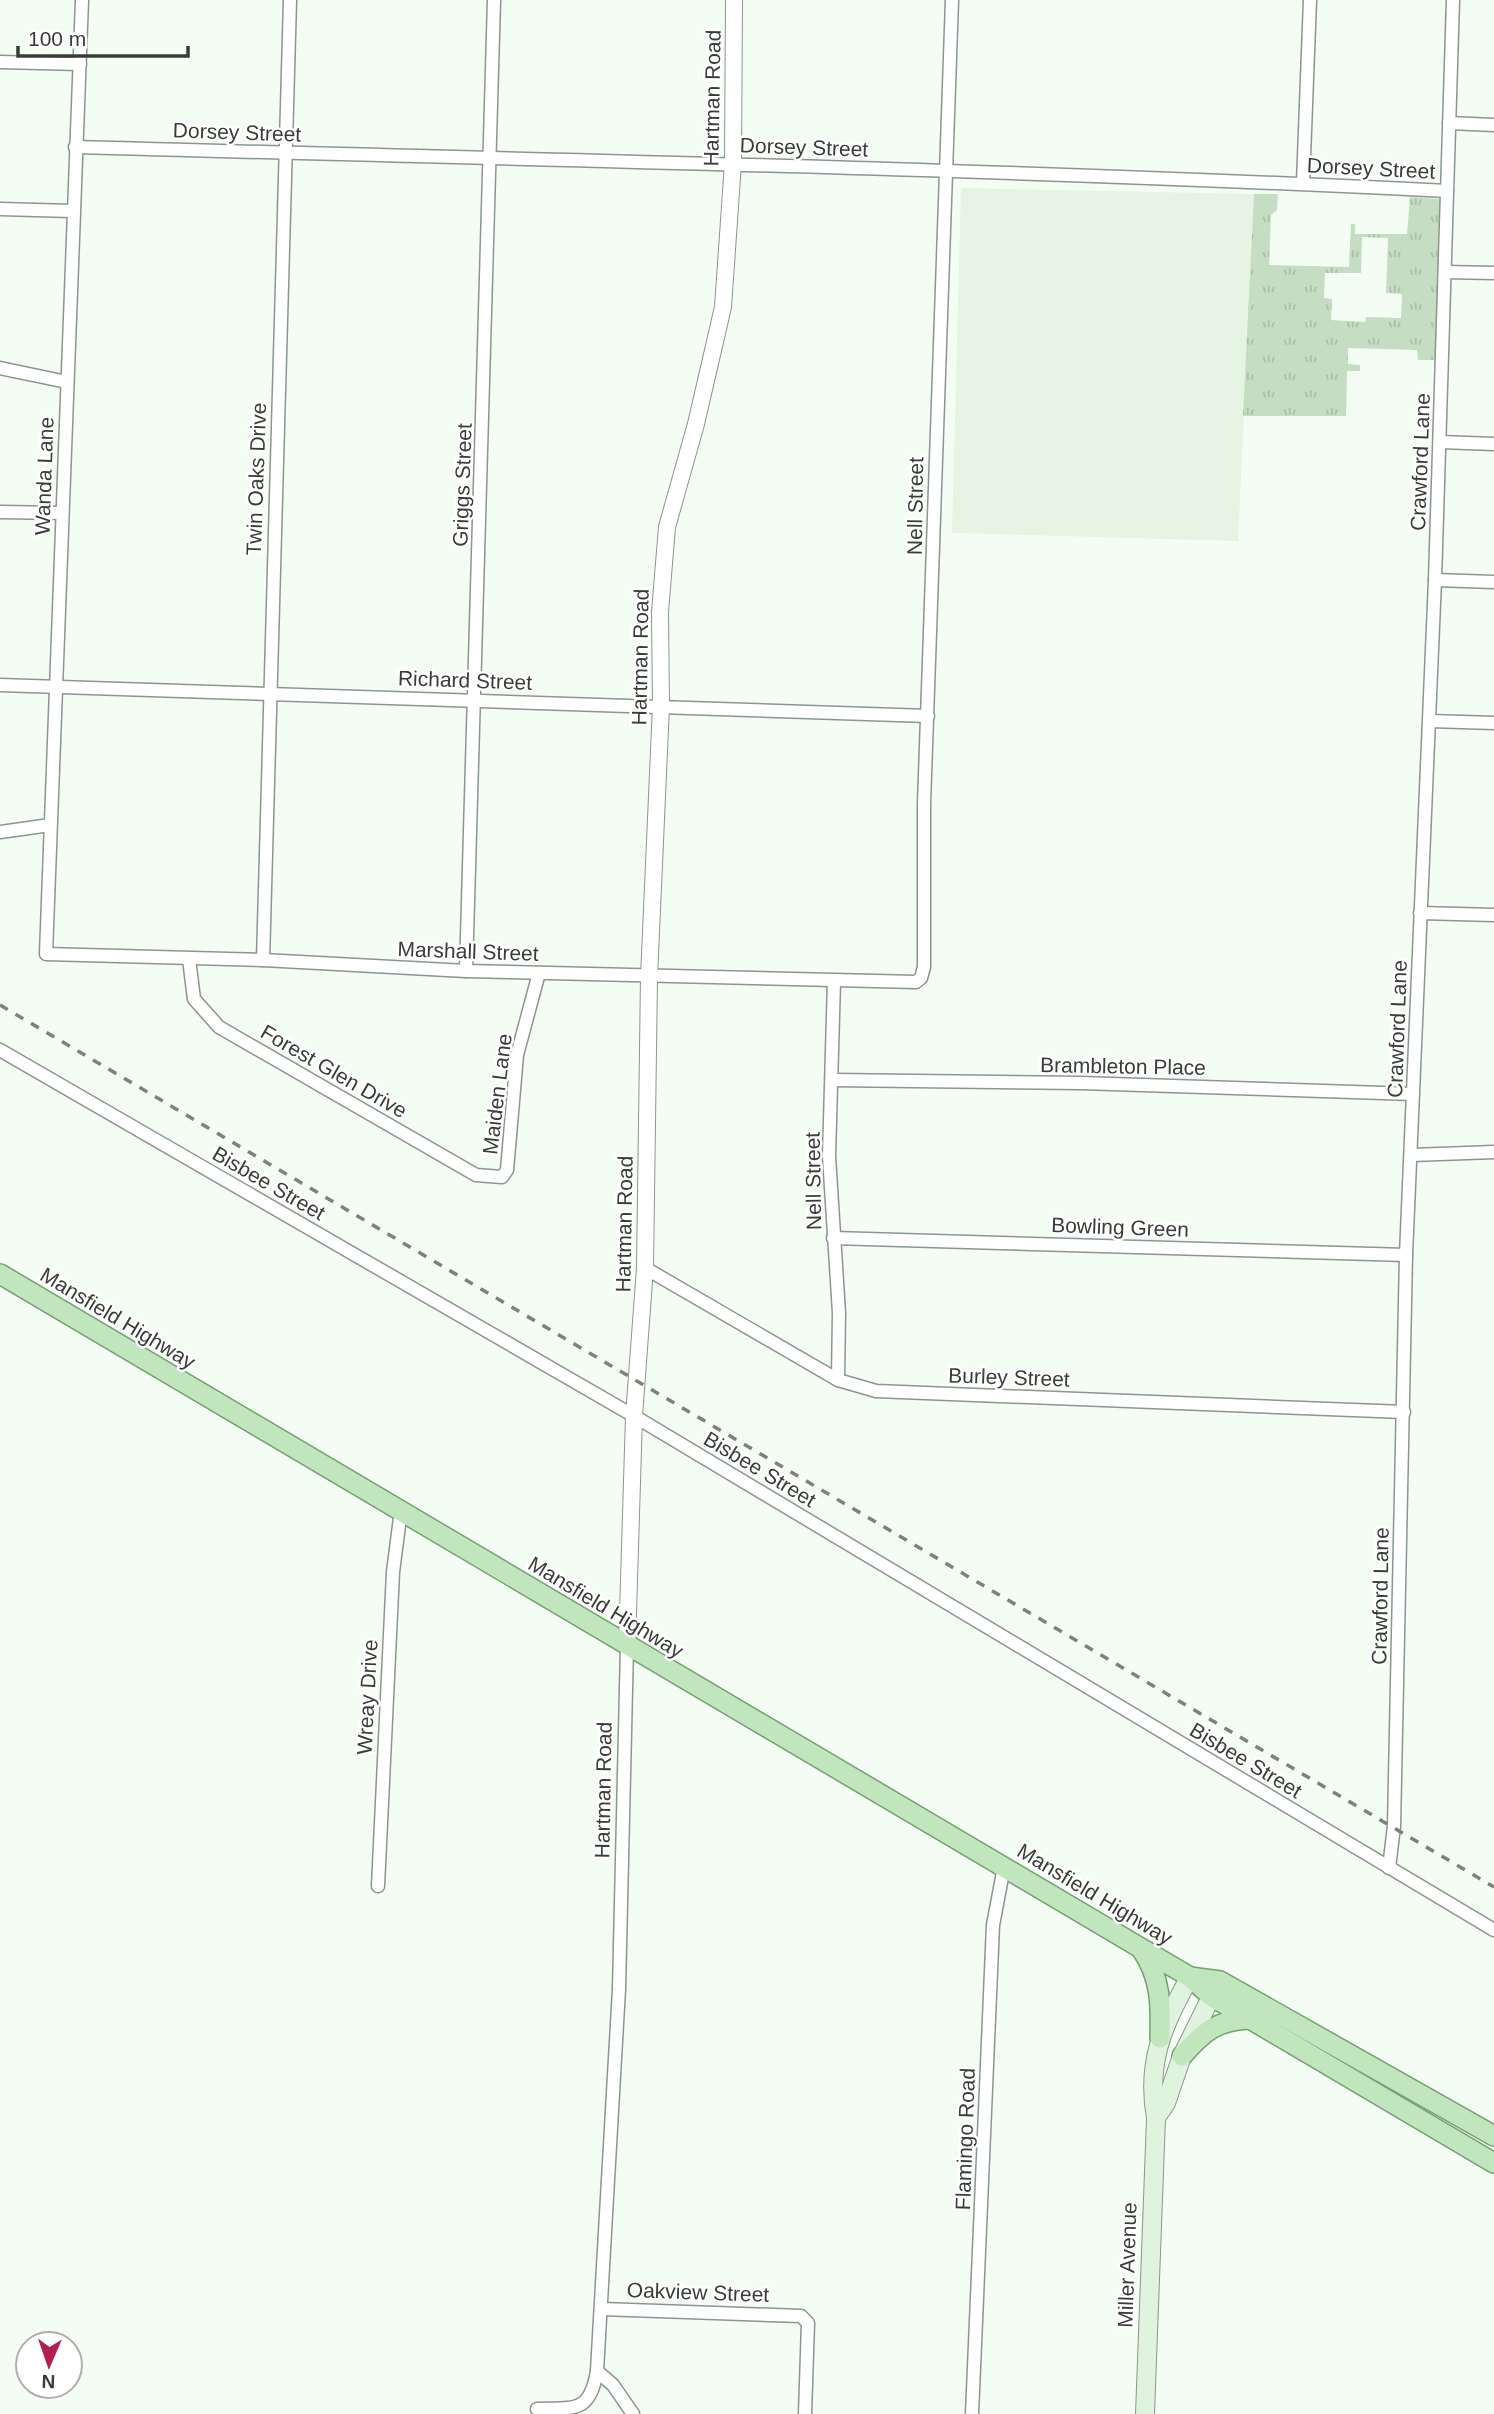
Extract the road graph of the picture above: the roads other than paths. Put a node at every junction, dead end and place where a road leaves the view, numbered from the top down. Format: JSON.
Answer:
{"nodes":[{"id":1,"x":82,"y":0,"type":"edge"},
{"id":2,"x":290,"y":0,"type":"edge"},
{"id":3,"x":494,"y":0,"type":"edge"},
{"id":4,"x":734,"y":0,"type":"edge"},
{"id":5,"x":952,"y":0,"type":"edge"},
{"id":6,"x":1310,"y":0,"type":"edge"},
{"id":7,"x":1452,"y":0,"type":"edge"},
{"id":8,"x":0,"y":62,"type":"edge"},
{"id":9,"x":80,"y":64,"type":"junction"},
{"id":10,"x":1449,"y":123,"type":"junction"},
{"id":11,"x":1494,"y":125,"type":"edge"},
{"id":12,"x":75,"y":146,"type":"junction"},
{"id":13,"x":286,"y":153,"type":"junction"},
{"id":14,"x":490,"y":160,"type":"junction"},
{"id":15,"x":733,"y":163,"type":"junction"},
{"id":16,"x":944,"y":172,"type":"junction"},
{"id":17,"x":1303,"y":183,"type":"junction"},
{"id":18,"x":1447,"y":191,"type":"junction"},
{"id":19,"x":0,"y":209,"type":"edge"},
{"id":20,"x":72,"y":211,"type":"junction"},
{"id":21,"x":1445,"y":272,"type":"junction"},
{"id":22,"x":1494,"y":273,"type":"edge"},
{"id":23,"x":0,"y":368,"type":"edge"},
{"id":24,"x":67,"y":382,"type":"junction"},
{"id":25,"x":1440,"y":442,"type":"junction"},
{"id":26,"x":1494,"y":444,"type":"edge"},
{"id":27,"x":0,"y":512,"type":"edge"},
{"id":28,"x":62,"y":513,"type":"junction"},
{"id":29,"x":1436,"y":580,"type":"junction"},
{"id":30,"x":1494,"y":582,"type":"edge"},
{"id":31,"x":0,"y":685,"type":"edge"},
{"id":32,"x":54,"y":688,"type":"junction"},
{"id":33,"x":268,"y":695,"type":"junction"},
{"id":34,"x":475,"y":700,"type":"junction"},
{"id":35,"x":661,"y":706,"type":"junction"},
{"id":36,"x":928,"y":716,"type":"junction"},
{"id":37,"x":1430,"y":721,"type":"junction"},
{"id":38,"x":1494,"y":723,"type":"edge"},
{"id":39,"x":50,"y":825,"type":"junction"},
{"id":40,"x":0,"y":832,"type":"edge"},
{"id":41,"x":1420,"y":913,"type":"junction"},
{"id":42,"x":1494,"y":915,"type":"edge"},
{"id":43,"x":46,"y":954,"type":"joint"},
{"id":44,"x":189,"y":959,"type":"junction"},
{"id":45,"x":263,"y":960,"type":"junction"},
{"id":46,"x":466,"y":971,"type":"junction"},
{"id":47,"x":539,"y":973,"type":"junction"},
{"id":48,"x":649,"y":977,"type":"junction"},
{"id":49,"x":834,"y":981,"type":"junction"},
{"id":50,"x":888,"y":981,"type":"joint"},
{"id":51,"x":0,"y":1050,"type":"edge"},
{"id":52,"x":832,"y":1080,"type":"junction"},
{"id":53,"x":1413,"y":1094,"type":"junction"},
{"id":54,"x":1494,"y":1152,"type":"edge"},
{"id":55,"x":1412,"y":1155,"type":"junction"},
{"id":56,"x":502,"y":1177,"type":"joint"},
{"id":57,"x":833,"y":1238,"type":"junction"},
{"id":58,"x":1406,"y":1255,"type":"junction"},
{"id":59,"x":645,"y":1268,"type":"junction"},
{"id":60,"x":0,"y":1274,"type":"edge"},
{"id":61,"x":838,"y":1380,"type":"junction"},
{"id":62,"x":1404,"y":1412,"type":"junction"},
{"id":63,"x":634,"y":1416,"type":"junction"},
{"id":64,"x":401,"y":1510,"type":"junction"},
{"id":65,"x":627,"y":1646,"type":"junction"},
{"id":66,"x":1004,"y":1867,"type":"junction"},
{"id":67,"x":1389,"y":1868,"type":"junction"},
{"id":68,"x":378,"y":1886,"type":"dead end"},
{"id":69,"x":1494,"y":1930,"type":"edge"},
{"id":70,"x":1139,"y":1947,"type":"junction"},
{"id":71,"x":1190,"y":1977,"type":"junction"},
{"id":72,"x":1215,"y":1988,"type":"junction"},
{"id":73,"x":1250,"y":2019,"type":"junction"},
{"id":74,"x":1160,"y":2038,"type":"junction"},
{"id":75,"x":1182,"y":2056,"type":"junction"},
{"id":76,"x":1156,"y":2118,"type":"junction"},
{"id":77,"x":1491,"y":2134,"type":"edge"},
{"id":78,"x":1476,"y":2152,"type":"junction"},
{"id":79,"x":1494,"y":2163,"type":"edge"},
{"id":80,"x":602,"y":2309,"type":"junction"},
{"id":81,"x":597,"y":2371,"type":"junction"},
{"id":82,"x":537,"y":2409,"type":"dead end"},
{"id":83,"x":633,"y":2414,"type":"edge"},
{"id":84,"x":805,"y":2414,"type":"edge"},
{"id":85,"x":972,"y":2414,"type":"edge"},
{"id":86,"x":1145,"y":2414,"type":"edge"}],
"edges":[{"from":1,"to":9,"type":"street","name":"Wanda Lane"},
{"from":2,"to":13,"type":"street","name":"Twin Oaks Drive"},
{"from":3,"to":14,"type":"street","name":"Griggs Street"},
{"from":4,"to":15,"type":"street","name":"Hartman Road"},
{"from":5,"to":16,"type":"street","name":"Nell Street"},
{"from":6,"to":17,"type":"street"},
{"from":7,"to":10,"type":"street","name":"Crawford Lane"},
{"from":8,"to":9,"type":"street"},
{"from":9,"to":12,"type":"street","name":"Wanda Lane"},
{"from":10,"to":11,"type":"street"},
{"from":10,"to":18,"type":"street","name":"Crawford Lane"},
{"from":12,"to":13,"type":"street","name":"Dorsey Street"},
{"from":12,"to":20,"type":"street","name":"Wanda Lane"},
{"from":13,"to":14,"type":"street","name":"Dorsey Street"},
{"from":13,"to":33,"type":"street","name":"Twin Oaks Drive"},
{"from":14,"to":15,"type":"street","name":"Dorsey Street"},
{"from":14,"to":34,"type":"street","name":"Griggs Street"},
{"from":15,"to":16,"type":"street","name":"Dorsey Street"},
{"from":15,"to":35,"type":"street","name":"Hartman Road"},
{"from":16,"to":17,"type":"street","name":"Dorsey Street"},
{"from":16,"to":36,"type":"street","name":"Nell Street"},
{"from":17,"to":18,"type":"street","name":"Dorsey Street"},
{"from":18,"to":21,"type":"street","name":"Crawford Lane"},
{"from":19,"to":20,"type":"street"},
{"from":20,"to":24,"type":"street","name":"Wanda Lane"},
{"from":21,"to":22,"type":"street"},
{"from":21,"to":25,"type":"street","name":"Crawford Lane"},
{"from":23,"to":24,"type":"street"},
{"from":24,"to":28,"type":"street","name":"Wanda Lane"},
{"from":25,"to":26,"type":"street"},
{"from":25,"to":29,"type":"street","name":"Crawford Lane"},
{"from":27,"to":28,"type":"street"},
{"from":28,"to":32,"type":"street","name":"Wanda Lane"},
{"from":29,"to":30,"type":"street"},
{"from":29,"to":37,"type":"street","name":"Crawford Lane"},
{"from":31,"to":32,"type":"street","name":"Richard Street"},
{"from":32,"to":33,"type":"street","name":"Richard Street"},
{"from":32,"to":39,"type":"street","name":"Wanda Lane"},
{"from":33,"to":34,"type":"street","name":"Richard Street"},
{"from":33,"to":45,"type":"street","name":"Twin Oaks Drive"},
{"from":34,"to":35,"type":"street","name":"Richard Street"},
{"from":34,"to":46,"type":"street","name":"Griggs Street"},
{"from":35,"to":36,"type":"street","name":"Richard Street"},
{"from":35,"to":48,"type":"street","name":"Hartman Road"},
{"from":36,"to":50,"type":"street","name":"Nell Street"},
{"from":37,"to":38,"type":"street"},
{"from":37,"to":41,"type":"street","name":"Crawford Lane"},
{"from":39,"to":40,"type":"street"},
{"from":39,"to":43,"type":"street","name":"Wanda Lane"},
{"from":41,"to":42,"type":"street"},
{"from":41,"to":53,"type":"street","name":"Crawford Lane"},
{"from":43,"to":44,"type":"street","name":"Marshall Street"},
{"from":44,"to":45,"type":"street","name":"Marshall Street"},
{"from":44,"to":56,"type":"street","name":"Forest Glen Drive"},
{"from":45,"to":46,"type":"street","name":"Marshall Street"},
{"from":46,"to":47,"type":"street","name":"Marshall Street"},
{"from":47,"to":48,"type":"street","name":"Marshall Street"},
{"from":47,"to":56,"type":"street","name":"Maiden Lane"},
{"from":48,"to":49,"type":"street","name":"Marshall Street"},
{"from":48,"to":59,"type":"street","name":"Hartman Road"},
{"from":49,"to":50,"type":"street","name":"Marshall Street"},
{"from":49,"to":52,"type":"street","name":"Nell Street"},
{"from":51,"to":63,"type":"street","name":"Bisbee Street"},
{"from":52,"to":53,"type":"street","name":"Brambleton Place"},
{"from":52,"to":57,"type":"street","name":"Nell Street"},
{"from":53,"to":55,"type":"street","name":"Crawford Lane"},
{"from":54,"to":55,"type":"street"},
{"from":55,"to":58,"type":"street","name":"Crawford Lane"},
{"from":57,"to":58,"type":"street","name":"Bowling Green"},
{"from":57,"to":61,"type":"street","name":"Nell Street"},
{"from":58,"to":62,"type":"street","name":"Crawford Lane"},
{"from":59,"to":61,"type":"street","name":"Burley Street"},
{"from":59,"to":63,"type":"street","name":"Hartman Road"},
{"from":60,"to":64,"type":"main road","name":"Mansfield Highway"},
{"from":61,"to":62,"type":"street","name":"Burley Street"},
{"from":62,"to":67,"type":"street","name":"Crawford Lane"},
{"from":63,"to":65,"type":"street","name":"Hartman Road"},
{"from":63,"to":67,"type":"street","name":"Bisbee Street"},
{"from":64,"to":65,"type":"main road","name":"Mansfield Highway"},
{"from":64,"to":68,"type":"street","name":"Wreay Drive"},
{"from":65,"to":66,"type":"main road","name":"Mansfield Highway"},
{"from":65,"to":80,"type":"street","name":"Hartman Road"},
{"from":66,"to":70,"type":"main road","name":"Mansfield Highway"},
{"from":66,"to":85,"type":"street","name":"Flamingo Road"},
{"from":67,"to":69,"type":"street","name":"Bisbee Street"},
{"from":70,"to":71,"type":"main road","name":"Mansfield Highway"},
{"from":70,"to":74,"type":"main road"},
{"from":71,"to":72,"type":"main road","name":"Mansfield Highway"},
{"from":71,"to":74,"type":"main road","name":"Miller Avenue"},
{"from":72,"to":73,"type":"main road","name":"Mansfield Highway"},
{"from":72,"to":75,"type":"main road","name":"Miller Avenue"},
{"from":72,"to":77,"type":"main road","name":"Mansfield Highway"},
{"from":73,"to":75,"type":"main road"},
{"from":73,"to":78,"type":"main road","name":"Mansfield Highway"},
{"from":74,"to":76,"type":"main road","name":"Miller Avenue"},
{"from":75,"to":76,"type":"main road","name":"Miller Avenue"},
{"from":76,"to":86,"type":"main road","name":"Miller Avenue"},
{"from":77,"to":78,"type":"main road"},
{"from":78,"to":79,"type":"main road","name":"Mansfield Highway"},
{"from":80,"to":81,"type":"street","name":"Hartman Road"},
{"from":80,"to":84,"type":"street","name":"Oakview Street"},
{"from":81,"to":82,"type":"street","name":"Hartman Road"},
{"from":81,"to":83,"type":"street"}]}
